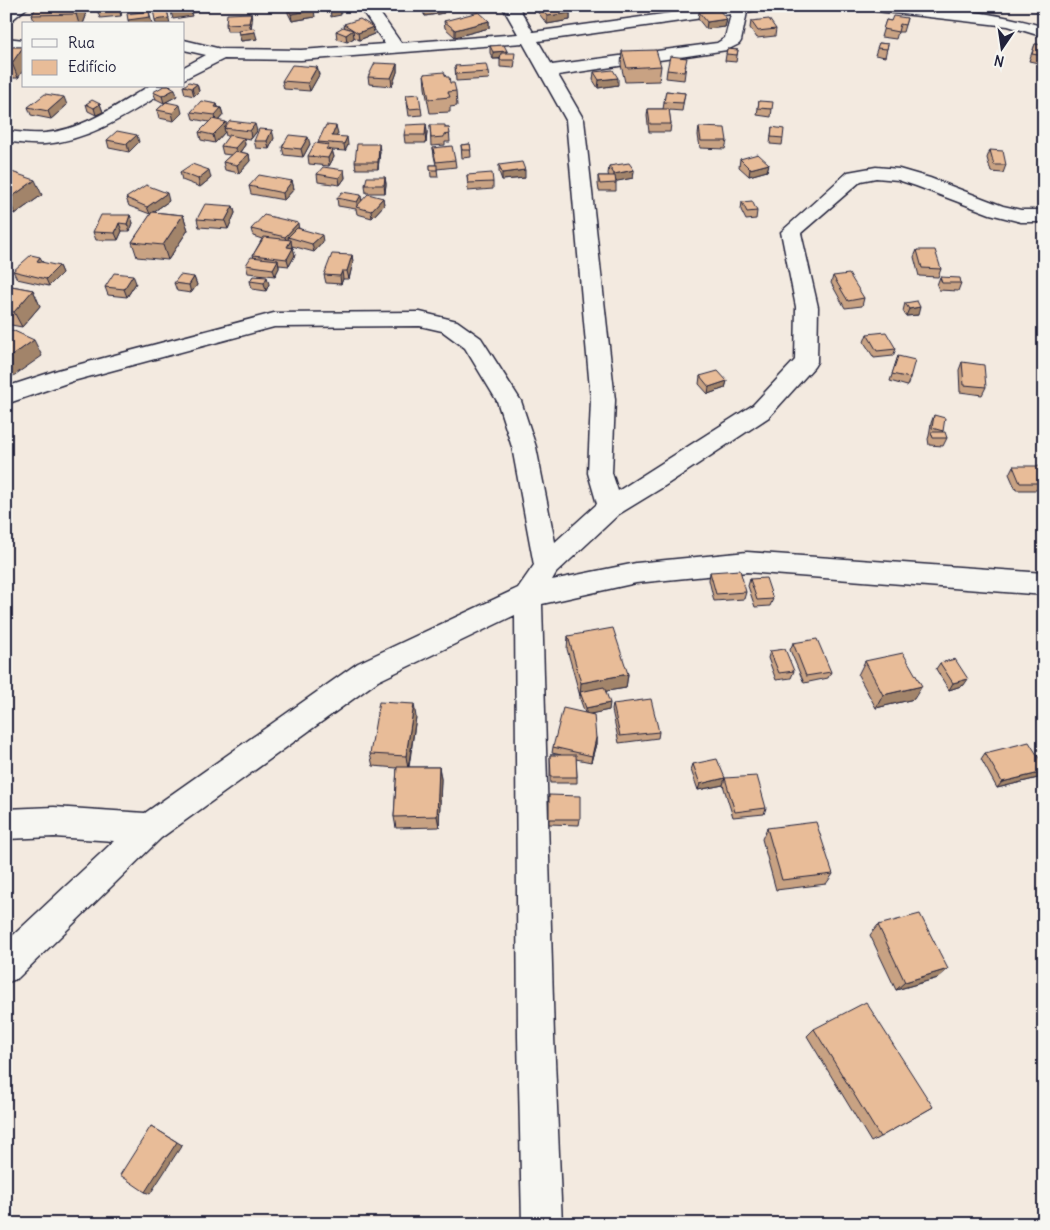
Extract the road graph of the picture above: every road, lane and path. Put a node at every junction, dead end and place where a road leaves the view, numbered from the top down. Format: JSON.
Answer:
{"nodes":[{"id":1,"x":21,"y":6,"type":"edge"},
{"id":2,"x":367,"y":6,"type":"edge"},
{"id":3,"x":510,"y":6,"type":"edge"},
{"id":4,"x":876,"y":6,"type":"edge"},
{"id":5,"x":748,"y":7,"type":"edge"},
{"id":6,"x":6,"y":16,"type":"edge"},
{"id":7,"x":1044,"y":17,"type":"edge"},
{"id":8,"x":1010,"y":21,"type":"junction"},
{"id":9,"x":1044,"y":32,"type":"edge"},
{"id":10,"x":528,"y":38,"type":"junction"},
{"id":11,"x":6,"y":43,"type":"edge"},
{"id":12,"x":22,"y":45,"type":"edge"},
{"id":13,"x":185,"y":45,"type":"edge"},
{"id":14,"x":397,"y":48,"type":"junction"},
{"id":15,"x":221,"y":54,"type":"junction"},
{"id":16,"x":547,"y":71,"type":"junction"},
{"id":17,"x":185,"y":73,"type":"edge"},
{"id":18,"x":158,"y":88,"type":"edge"},
{"id":19,"x":6,"y":136,"type":"edge"},
{"id":20,"x":1044,"y":216,"type":"edge"},
{"id":21,"x":6,"y":396,"type":"edge"},
{"id":22,"x":610,"y":507,"type":"junction"},
{"id":23,"x":547,"y":566,"type":"junction"},
{"id":24,"x":1044,"y":584,"type":"edge"},
{"id":25,"x":528,"y":596,"type":"junction"},
{"id":26,"x":6,"y":824,"type":"edge"},
{"id":27,"x":150,"y":828,"type":"junction"},
{"id":28,"x":6,"y":966,"type":"edge"},
{"id":29,"x":542,"y":1224,"type":"edge"}],
"edges":[{"from":1,"to":6,"type":"street"},
{"from":2,"to":14,"type":"street"},
{"from":3,"to":10,"type":"street"},
{"from":4,"to":8,"type":"street"},
{"from":5,"to":10,"type":"street"},
{"from":5,"to":16,"type":"street"},
{"from":7,"to":8,"type":"street"},
{"from":8,"to":9,"type":"street"},
{"from":10,"to":14,"type":"street"},
{"from":10,"to":16,"type":"street"},
{"from":11,"to":12,"type":"street"},
{"from":13,"to":15,"type":"street"},
{"from":14,"to":15,"type":"street"},
{"from":15,"to":17,"type":"street"},
{"from":16,"to":22,"type":"street"},
{"from":18,"to":19,"type":"street"},
{"from":20,"to":22,"type":"street"},
{"from":21,"to":23,"type":"street"},
{"from":22,"to":23,"type":"street"},
{"from":23,"to":25,"type":"street"},
{"from":24,"to":25,"type":"street"},
{"from":25,"to":27,"type":"street"},
{"from":25,"to":29,"type":"street"},
{"from":26,"to":27,"type":"street"},
{"from":27,"to":28,"type":"street"}]}
